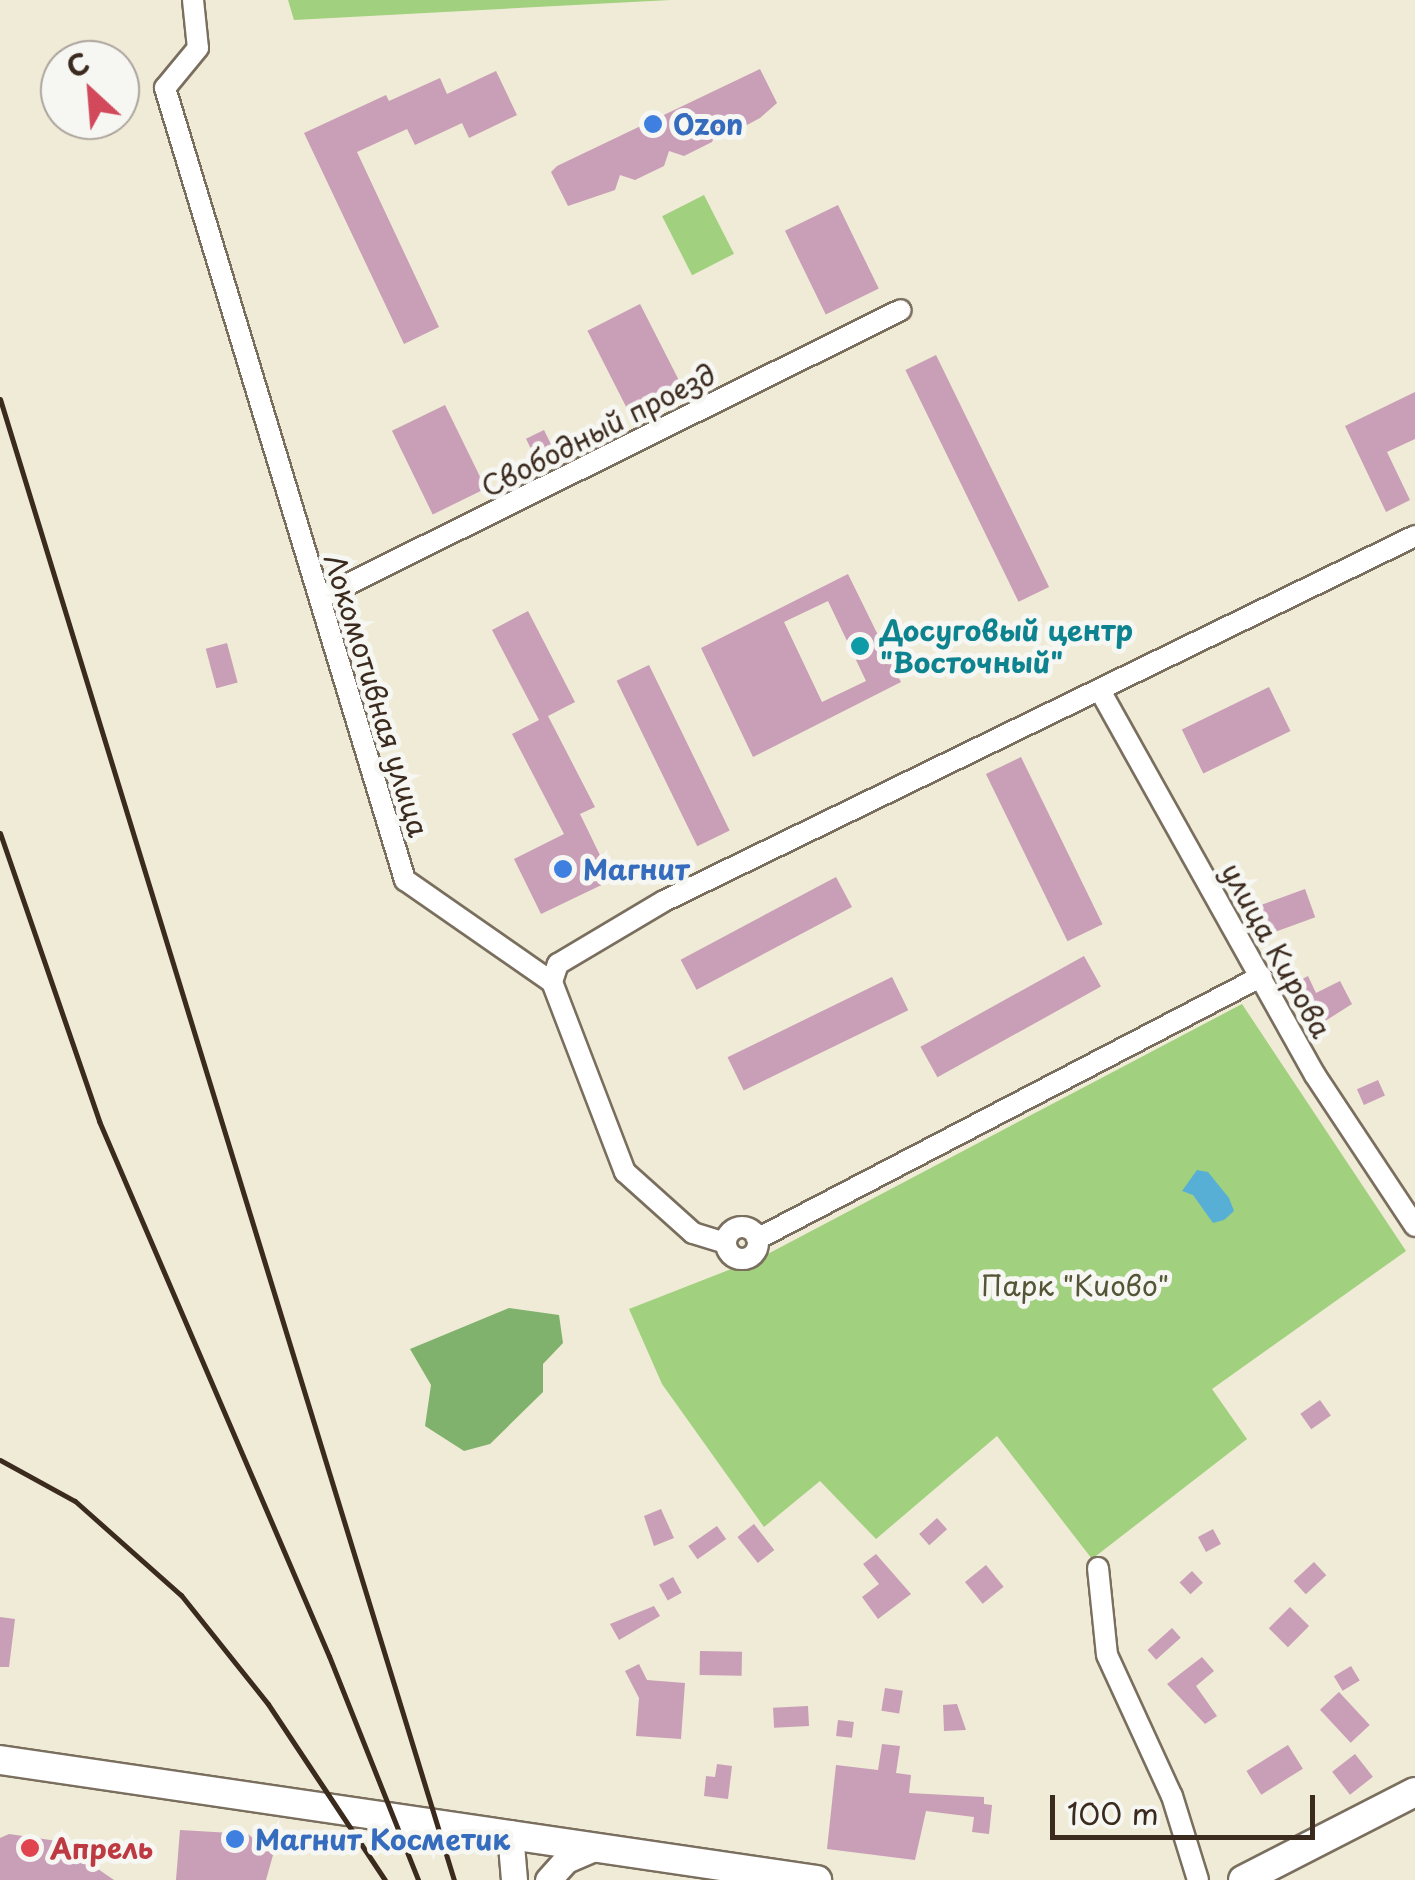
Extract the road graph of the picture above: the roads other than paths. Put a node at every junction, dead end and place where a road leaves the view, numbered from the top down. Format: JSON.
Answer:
{"nodes":[{"id":1,"x":193,"y":0,"type":"edge"},
{"id":2,"x":901,"y":310,"type":"dead end"},
{"id":3,"x":1415,"y":536,"type":"edge"},
{"id":4,"x":320,"y":598,"type":"junction"},
{"id":5,"x":1102,"y":694,"type":"junction"},
{"id":6,"x":1262,"y":976,"type":"junction"},
{"id":7,"x":552,"y":982,"type":"junction"},
{"id":8,"x":1415,"y":1226,"type":"edge"},
{"id":9,"x":1098,"y":1568,"type":"dead end"},
{"id":10,"x":0,"y":1760,"type":"edge"},
{"id":11,"x":1415,"y":1792,"type":"edge"},
{"id":12,"x":510,"y":1833,"type":"junction"},
{"id":13,"x":596,"y":1847,"type":"junction"},
{"id":14,"x":514,"y":1880,"type":"edge"},
{"id":15,"x":548,"y":1880,"type":"edge"},
{"id":16,"x":816,"y":1880,"type":"edge"},
{"id":17,"x":1198,"y":1880,"type":"edge"},
{"id":18,"x":1243,"y":1880,"type":"edge"}],
"edges":[{"from":1,"to":4,"type":"street","name":"Локомотивная улица"},
{"from":2,"to":4,"type":"street","name":"Свободный проезд"},
{"from":3,"to":5,"type":"street"},
{"from":4,"to":7,"type":"street","name":"Локомотивная улица"},
{"from":5,"to":6,"type":"street","name":"улица Кирова"},
{"from":5,"to":7,"type":"street"},
{"from":6,"to":7,"type":"street"},
{"from":6,"to":8,"type":"street","name":"улица Кирова"},
{"from":9,"to":17,"type":"street"},
{"from":10,"to":12,"type":"main road"},
{"from":11,"to":18,"type":"main road"},
{"from":12,"to":13,"type":"main road"},
{"from":12,"to":14,"type":"street"},
{"from":13,"to":15,"type":"street"},
{"from":13,"to":16,"type":"main road"}]}
